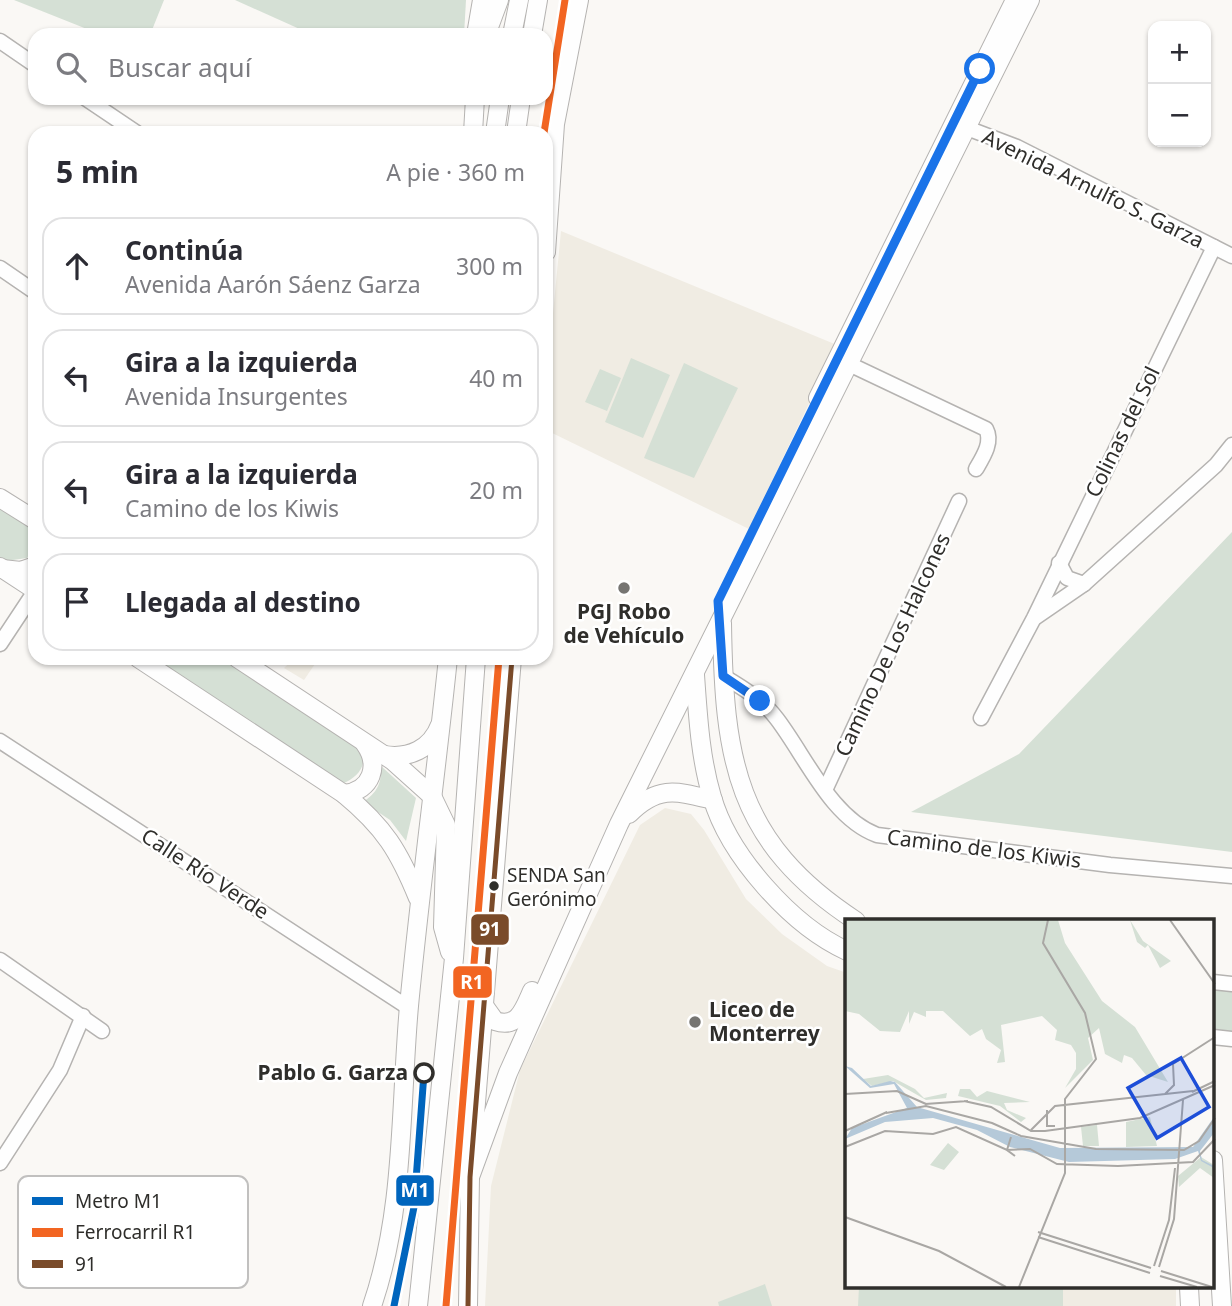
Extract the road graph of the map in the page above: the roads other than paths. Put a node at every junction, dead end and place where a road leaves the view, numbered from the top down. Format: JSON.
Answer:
{"nodes":[{"id":1,"x":482,"y":0,"type":"edge"},
{"id":2,"x":499,"y":0,"type":"edge"},
{"id":3,"x":519,"y":0,"type":"edge"},
{"id":4,"x":538,"y":0,"type":"edge"},
{"id":5,"x":579,"y":0,"type":"edge"},
{"id":6,"x":1015,"y":0,"type":"edge"},
{"id":7,"x":1030,"y":0,"type":"edge"},
{"id":8,"x":477,"y":28,"type":"edge"},
{"id":9,"x":489,"y":28,"type":"edge"},
{"id":10,"x":513,"y":28,"type":"edge"},
{"id":11,"x":533,"y":28,"type":"edge"},
{"id":12,"x":0,"y":41,"type":"edge"},
{"id":13,"x":28,"y":60,"type":"edge"},
{"id":14,"x":95,"y":105,"type":"edge"},
{"id":15,"x":475,"y":105,"type":"edge"},
{"id":16,"x":499,"y":105,"type":"edge"},
{"id":17,"x":520,"y":105,"type":"edge"},
{"id":18,"x":127,"y":126,"type":"edge"},
{"id":19,"x":473,"y":126,"type":"edge"},
{"id":20,"x":496,"y":126,"type":"edge"},
{"id":21,"x":517,"y":126,"type":"edge"},
{"id":22,"x":960,"y":126,"type":"junction"},
{"id":23,"x":553,"y":152,"type":"edge"},
{"id":24,"x":1214,"y":247,"type":"junction"},
{"id":25,"x":1232,"y":256,"type":"edge"},
{"id":26,"x":0,"y":268,"type":"edge"},
{"id":27,"x":28,"y":287,"type":"edge"},
{"id":28,"x":849,"y":363,"type":"junction"},
{"id":29,"x":1232,"y":445,"type":"edge"},
{"id":30,"x":976,"y":469,"type":"dead end"},
{"id":31,"x":0,"y":498,"type":"edge"},
{"id":32,"x":960,"y":501,"type":"dead end"},
{"id":33,"x":28,"y":516,"type":"edge"},
{"id":34,"x":1059,"y":563,"type":"junction"},
{"id":35,"x":1,"y":568,"type":"edge"},
{"id":36,"x":28,"y":568,"type":"edge"},
{"id":37,"x":1084,"y":584,"type":"junction"},
{"id":38,"x":28,"y":586,"type":"edge"},
{"id":39,"x":718,"y":601,"type":"junction"},
{"id":40,"x":28,"y":602,"type":"edge"},
{"id":41,"x":1034,"y":618,"type":"junction"},
{"id":42,"x":722,"y":620,"type":"junction"},
{"id":43,"x":0,"y":644,"type":"edge"},
{"id":44,"x":149,"y":665,"type":"edge"},
{"id":45,"x":247,"y":665,"type":"edge"},
{"id":46,"x":448,"y":665,"type":"edge"},
{"id":47,"x":476,"y":665,"type":"edge"},
{"id":48,"x":511,"y":665,"type":"edge"},
{"id":49,"x":691,"y":669,"type":"junction"},
{"id":50,"x":723,"y":676,"type":"junction"},
{"id":51,"x":443,"y":715,"type":"junction"},
{"id":52,"x":981,"y":718,"type":"dead end"},
{"id":53,"x":0,"y":741,"type":"edge"},
{"id":54,"x":365,"y":744,"type":"junction"},
{"id":55,"x":383,"y":755,"type":"junction"},
{"id":56,"x":826,"y":788,"type":"junction"},
{"id":57,"x":344,"y":794,"type":"junction"},
{"id":58,"x":432,"y":796,"type":"junction"},
{"id":59,"x":713,"y":800,"type":"junction"},
{"id":60,"x":619,"y":824,"type":"junction"},
{"id":61,"x":1232,"y":876,"type":"edge"},
{"id":62,"x":420,"y":902,"type":"junction"},
{"id":63,"x":853,"y":919,"type":"edge"},
{"id":64,"x":845,"y":950,"type":"edge"},
{"id":65,"x":454,"y":958,"type":"junction"},
{"id":66,"x":0,"y":960,"type":"edge"},
{"id":67,"x":1214,"y":982,"type":"edge"},
{"id":68,"x":1232,"y":985,"type":"edge"},
{"id":69,"x":485,"y":1007,"type":"junction"},
{"id":70,"x":409,"y":1008,"type":"junction"},
{"id":71,"x":83,"y":1016,"type":"junction"},
{"id":72,"x":102,"y":1031,"type":"dead end"},
{"id":73,"x":1214,"y":1037,"type":"edge"},
{"id":74,"x":1232,"y":1040,"type":"edge"},
{"id":75,"x":0,"y":1163,"type":"edge"},
{"id":76,"x":1214,"y":1176,"type":"edge"},
{"id":77,"x":470,"y":1177,"type":"junction"},
{"id":78,"x":1189,"y":1288,"type":"edge"},
{"id":79,"x":372,"y":1306,"type":"edge"},
{"id":80,"x":418,"y":1306,"type":"edge"},
{"id":81,"x":468,"y":1306,"type":"edge"},
{"id":82,"x":1190,"y":1306,"type":"edge"},
{"id":83,"x":1222,"y":1306,"type":"edge"}],
"edges":[{"from":1,"to":8,"type":"main road"},
{"from":2,"to":9,"type":"main road"},
{"from":3,"to":10,"type":"main road"},
{"from":4,"to":11,"type":"main road"},
{"from":5,"to":23,"type":"main road"},
{"from":6,"to":22,"type":"main road"},
{"from":7,"to":22,"type":"main road"},
{"from":12,"to":13,"type":"street"},
{"from":14,"to":18,"type":"street"},
{"from":15,"to":19,"type":"main road"},
{"from":16,"to":20,"type":"main road"},
{"from":17,"to":21,"type":"main road"},
{"from":22,"to":24,"type":"street","name":"Avenida Arnulfo S. Garza"},
{"from":22,"to":28,"type":"main road"},
{"from":22,"to":39,"type":"main road"},
{"from":24,"to":25,"type":"street","name":"Avenida Arnulfo S. Garza"},
{"from":24,"to":34,"type":"street","name":"Colinas del Sol"},
{"from":26,"to":27,"type":"street"},
{"from":28,"to":30,"type":"street"},
{"from":28,"to":42,"type":"main road"},
{"from":29,"to":37,"type":"street"},
{"from":31,"to":33,"type":"main road"},
{"from":32,"to":56,"type":"street","name":"Camino De Los Halcones"},
{"from":34,"to":37,"type":"street"},
{"from":34,"to":41,"type":"street","name":"Colinas del Sol"},
{"from":35,"to":36,"type":"main road"},
{"from":35,"to":38,"type":"main road"},
{"from":37,"to":41,"type":"street"},
{"from":39,"to":42,"type":"main road"},
{"from":39,"to":49,"type":"main road"},
{"from":40,"to":43,"type":"street"},
{"from":41,"to":52,"type":"street","name":"Colinas del Sol"},
{"from":42,"to":49,"type":"main road"},
{"from":42,"to":50,"type":"main road"},
{"from":44,"to":57,"type":"main road"},
{"from":45,"to":54,"type":"main road"},
{"from":46,"to":51,"type":"main road"},
{"from":47,"to":65,"type":"main road"},
{"from":48,"to":69,"type":"main road"},
{"from":49,"to":59,"type":"main road"},
{"from":49,"to":60,"type":"main road"},
{"from":49,"to":69,"type":"main road"},
{"from":50,"to":56,"type":"street","name":"Camino de los Kiwis"},
{"from":50,"to":63,"type":"main road"},
{"from":51,"to":55,"type":"main road"},
{"from":51,"to":58,"type":"main road"},
{"from":53,"to":70,"type":"street","name":"Calle Río Verde"},
{"from":54,"to":55,"type":"main road"},
{"from":54,"to":57,"type":"main road"},
{"from":55,"to":58,"type":"main road"},
{"from":56,"to":61,"type":"street","name":"Camino de los Kiwis"},
{"from":57,"to":62,"type":"main road"},
{"from":58,"to":62,"type":"main road"},
{"from":58,"to":65,"type":"main road"},
{"from":59,"to":60,"type":"main road"},
{"from":59,"to":64,"type":"main road"},
{"from":60,"to":77,"type":"main road"},
{"from":62,"to":70,"type":"main road"},
{"from":65,"to":80,"type":"main road"},
{"from":66,"to":71,"type":"street"},
{"from":67,"to":68,"type":"street"},
{"from":69,"to":77,"type":"main road"},
{"from":70,"to":79,"type":"main road"},
{"from":71,"to":72,"type":"street"},
{"from":71,"to":75,"type":"street"},
{"from":73,"to":74,"type":"street"},
{"from":76,"to":83,"type":"main road"},
{"from":77,"to":81,"type":"main road"},
{"from":78,"to":82,"type":"main road"}]}
